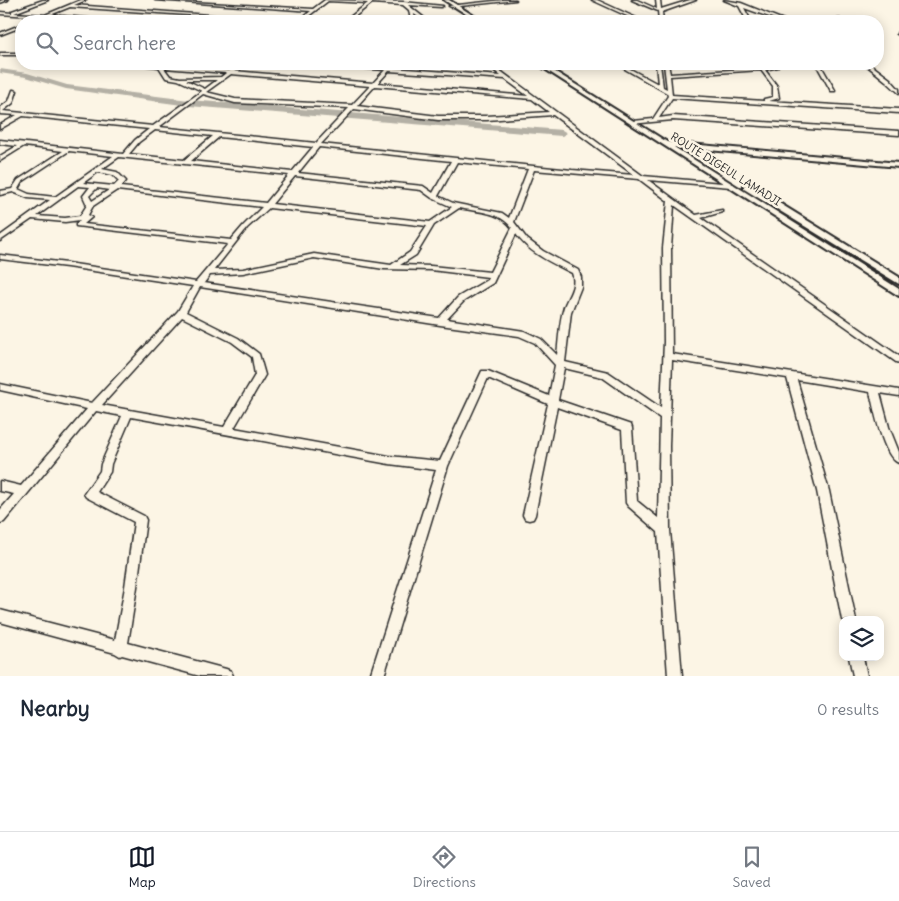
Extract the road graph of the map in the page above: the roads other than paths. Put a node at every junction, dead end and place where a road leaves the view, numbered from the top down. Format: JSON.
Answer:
{"nodes":[{"id":1,"x":6,"y":0,"type":"edge"},
{"id":2,"x":46,"y":0,"type":"edge"},
{"id":3,"x":84,"y":0,"type":"edge"},
{"id":4,"x":157,"y":0,"type":"edge"},
{"id":5,"x":230,"y":0,"type":"edge"},
{"id":6,"x":328,"y":0,"type":"edge"},
{"id":7,"x":399,"y":0,"type":"edge"},
{"id":8,"x":446,"y":0,"type":"edge"},
{"id":9,"x":514,"y":0,"type":"edge"},
{"id":10,"x":594,"y":0,"type":"edge"},
{"id":11,"x":634,"y":0,"type":"edge"},
{"id":12,"x":658,"y":0,"type":"edge"},
{"id":13,"x":694,"y":0,"type":"edge"},
{"id":14,"x":726,"y":0,"type":"edge"},
{"id":15,"x":738,"y":0,"type":"edge"},
{"id":16,"x":0,"y":2,"type":"edge"},
{"id":17,"x":370,"y":2,"type":"junction"},
{"id":18,"x":442,"y":3,"type":"edge"},
{"id":19,"x":222,"y":4,"type":"junction"},
{"id":20,"x":405,"y":4,"type":"junction"},
{"id":21,"x":453,"y":5,"type":"junction"},
{"id":22,"x":740,"y":5,"type":"junction"},
{"id":23,"x":69,"y":6,"type":"junction"},
{"id":24,"x":92,"y":8,"type":"junction"},
{"id":25,"x":215,"y":8,"type":"dead end"},
{"id":26,"x":314,"y":10,"type":"junction"},
{"id":27,"x":411,"y":10,"type":"junction"},
{"id":28,"x":208,"y":11,"type":"dead end"},
{"id":29,"x":660,"y":11,"type":"junction"},
{"id":30,"x":0,"y":13,"type":"edge"},
{"id":31,"x":10,"y":14,"type":"junction"},
{"id":32,"x":27,"y":15,"type":"edge"},
{"id":33,"x":46,"y":15,"type":"edge"},
{"id":34,"x":75,"y":15,"type":"edge"},
{"id":35,"x":201,"y":15,"type":"joint"},
{"id":36,"x":308,"y":15,"type":"edge"},
{"id":37,"x":354,"y":15,"type":"edge"},
{"id":38,"x":412,"y":15,"type":"edge"},
{"id":39,"x":418,"y":15,"type":"edge"},
{"id":40,"x":467,"y":15,"type":"edge"},
{"id":41,"x":470,"y":15,"type":"edge"},
{"id":42,"x":628,"y":15,"type":"edge"},
{"id":43,"x":661,"y":15,"type":"edge"},
{"id":44,"x":746,"y":15,"type":"edge"},
{"id":45,"x":770,"y":15,"type":"edge"},
{"id":46,"x":15,"y":28,"type":"edge"},
{"id":47,"x":0,"y":34,"type":"edge"},
{"id":48,"x":0,"y":54,"type":"edge"},
{"id":49,"x":15,"y":54,"type":"edge"},
{"id":50,"x":163,"y":70,"type":"edge"},
{"id":51,"x":204,"y":70,"type":"edge"},
{"id":52,"x":234,"y":70,"type":"junction"},
{"id":53,"x":387,"y":70,"type":"edge"},
{"id":54,"x":401,"y":70,"type":"edge"},
{"id":55,"x":497,"y":70,"type":"edge"},
{"id":56,"x":549,"y":70,"type":"edge"},
{"id":57,"x":558,"y":70,"type":"edge"},
{"id":58,"x":629,"y":70,"type":"edge"},
{"id":59,"x":659,"y":70,"type":"edge"},
{"id":60,"x":667,"y":70,"type":"edge"},
{"id":61,"x":746,"y":70,"type":"edge"},
{"id":62,"x":763,"y":70,"type":"edge"},
{"id":63,"x":821,"y":70,"type":"edge"},
{"id":64,"x":875,"y":70,"type":"edge"},
{"id":65,"x":668,"y":75,"type":"junction"},
{"id":66,"x":223,"y":78,"type":"junction"},
{"id":67,"x":509,"y":78,"type":"junction"},
{"id":68,"x":179,"y":79,"type":"junction"},
{"id":69,"x":376,"y":84,"type":"junction"},
{"id":70,"x":661,"y":88,"type":"junction"},
{"id":71,"x":833,"y":90,"type":"dead end"},
{"id":72,"x":15,"y":91,"type":"dead end"},
{"id":73,"x":205,"y":92,"type":"junction"},
{"id":74,"x":899,"y":92,"type":"edge"},
{"id":75,"x":670,"y":94,"type":"junction"},
{"id":76,"x":534,"y":98,"type":"junction"},
{"id":77,"x":758,"y":102,"type":"junction"},
{"id":78,"x":355,"y":107,"type":"junction"},
{"id":79,"x":899,"y":111,"type":"edge"},
{"id":80,"x":0,"y":112,"type":"edge"},
{"id":81,"x":555,"y":113,"type":"junction"},
{"id":82,"x":23,"y":114,"type":"junction"},
{"id":83,"x":656,"y":118,"type":"junction"},
{"id":84,"x":641,"y":121,"type":"junction"},
{"id":85,"x":632,"y":123,"type":"junction"},
{"id":86,"x":0,"y":127,"type":"edge"},
{"id":87,"x":154,"y":128,"type":"junction"},
{"id":88,"x":899,"y":133,"type":"edge"},
{"id":89,"x":218,"y":134,"type":"junction"},
{"id":90,"x":0,"y":142,"type":"edge"},
{"id":91,"x":24,"y":144,"type":"junction"},
{"id":92,"x":665,"y":144,"type":"junction"},
{"id":93,"x":320,"y":145,"type":"junction"},
{"id":94,"x":679,"y":145,"type":"junction"},
{"id":95,"x":69,"y":149,"type":"junction"},
{"id":96,"x":121,"y":155,"type":"junction"},
{"id":97,"x":0,"y":159,"type":"edge"},
{"id":98,"x":455,"y":159,"type":"junction"},
{"id":99,"x":186,"y":162,"type":"junction"},
{"id":100,"x":899,"y":165,"type":"edge"},
{"id":101,"x":532,"y":168,"type":"junction"},
{"id":102,"x":96,"y":170,"type":"junction"},
{"id":103,"x":294,"y":174,"type":"junction"},
{"id":104,"x":645,"y":179,"type":"junction"},
{"id":105,"x":77,"y":184,"type":"junction"},
{"id":106,"x":732,"y":185,"type":"junction"},
{"id":107,"x":95,"y":186,"type":"junction"},
{"id":108,"x":116,"y":188,"type":"junction"},
{"id":109,"x":14,"y":190,"type":"junction"},
{"id":110,"x":1,"y":193,"type":"edge"},
{"id":111,"x":434,"y":197,"type":"junction"},
{"id":112,"x":56,"y":200,"type":"junction"},
{"id":113,"x":671,"y":200,"type":"junction"},
{"id":114,"x":90,"y":205,"type":"junction"},
{"id":115,"x":266,"y":206,"type":"junction"},
{"id":116,"x":458,"y":206,"type":"junction"},
{"id":117,"x":720,"y":211,"type":"dead end"},
{"id":118,"x":31,"y":217,"type":"junction"},
{"id":119,"x":83,"y":217,"type":"junction"},
{"id":120,"x":694,"y":217,"type":"junction"},
{"id":121,"x":431,"y":224,"type":"junction"},
{"id":122,"x":513,"y":225,"type":"junction"},
{"id":123,"x":0,"y":239,"type":"edge"},
{"id":124,"x":234,"y":242,"type":"junction"},
{"id":125,"x":0,"y":257,"type":"edge"},
{"id":126,"x":391,"y":267,"type":"junction"},
{"id":127,"x":208,"y":273,"type":"junction"},
{"id":128,"x":493,"y":275,"type":"junction"},
{"id":129,"x":899,"y":281,"type":"edge"},
{"id":130,"x":197,"y":286,"type":"junction"},
{"id":131,"x":899,"y":294,"type":"edge"},
{"id":132,"x":181,"y":313,"type":"junction"},
{"id":133,"x":440,"y":322,"type":"junction"},
{"id":134,"x":668,"y":356,"type":"junction"},
{"id":135,"x":898,"y":357,"type":"edge"},
{"id":136,"x":560,"y":364,"type":"junction"},
{"id":137,"x":791,"y":375,"type":"junction"},
{"id":138,"x":0,"y":387,"type":"edge"},
{"id":139,"x":874,"y":389,"type":"junction"},
{"id":140,"x":899,"y":393,"type":"edge"},
{"id":141,"x":553,"y":402,"type":"junction"},
{"id":142,"x":94,"y":407,"type":"junction"},
{"id":143,"x":128,"y":413,"type":"junction"},
{"id":144,"x":665,"y":416,"type":"junction"},
{"id":145,"x":228,"y":429,"type":"junction"},
{"id":146,"x":899,"y":459,"type":"edge"},
{"id":147,"x":443,"y":466,"type":"junction"},
{"id":148,"x":0,"y":486,"type":"edge"},
{"id":149,"x":23,"y":491,"type":"junction"},
{"id":150,"x":529,"y":515,"type":"dead end"},
{"id":151,"x":0,"y":518,"type":"edge"},
{"id":152,"x":664,"y":530,"type":"junction"},
{"id":153,"x":0,"y":616,"type":"edge"},
{"id":154,"x":848,"y":616,"type":"edge"},
{"id":155,"x":120,"y":649,"type":"junction"},
{"id":156,"x":857,"y":661,"type":"edge"},
{"id":157,"x":226,"y":676,"type":"edge"},
{"id":158,"x":376,"y":676,"type":"edge"},
{"id":159,"x":675,"y":676,"type":"edge"},
{"id":160,"x":860,"y":676,"type":"edge"}],
"edges":[{"from":1,"to":16,"type":"street"},
{"from":2,"to":31,"type":"street"},
{"from":3,"to":23,"type":"street"},
{"from":4,"to":19,"type":"street"},
{"from":5,"to":19,"type":"street"},
{"from":6,"to":17,"type":"street"},
{"from":6,"to":26,"type":"street"},
{"from":7,"to":20,"type":"street"},
{"from":8,"to":21,"type":"main road"},
{"from":9,"to":21,"type":"street"},
{"from":10,"to":42,"type":"street"},
{"from":11,"to":29,"type":"street"},
{"from":12,"to":29,"type":"street"},
{"from":13,"to":29,"type":"street"},
{"from":14,"to":22,"type":"street"},
{"from":15,"to":22,"type":"street"},
{"from":17,"to":20,"type":"street"},
{"from":17,"to":37,"type":"street"},
{"from":18,"to":20,"type":"street"},
{"from":18,"to":21,"type":"main road"},
{"from":19,"to":25,"type":"street"},
{"from":19,"to":26,"type":"street"},
{"from":20,"to":27,"type":"street"},
{"from":21,"to":40,"type":"main road"},
{"from":21,"to":41,"type":"main road"},
{"from":22,"to":44,"type":"street"},
{"from":22,"to":45,"type":"street"},
{"from":23,"to":24,"type":"street"},
{"from":23,"to":33,"type":"street"},
{"from":24,"to":34,"type":"street"},
{"from":24,"to":35,"type":"street"},
{"from":26,"to":36,"type":"street"},
{"from":27,"to":38,"type":"street"},
{"from":27,"to":39,"type":"street"},
{"from":28,"to":35,"type":"street"},
{"from":29,"to":43,"type":"street"},
{"from":30,"to":31,"type":"street"},
{"from":31,"to":32,"type":"street"},
{"from":46,"to":47,"type":"street"},
{"from":48,"to":49,"type":"street"},
{"from":50,"to":68,"type":"street"},
{"from":51,"to":52,"type":"street"},
{"from":52,"to":66,"type":"street"},
{"from":52,"to":69,"type":"street"},
{"from":53,"to":69,"type":"street"},
{"from":54,"to":67,"type":"street"},
{"from":55,"to":67,"type":"street"},
{"from":56,"to":85,"type":"main road","name":"ROUTE DIGEUL LAMADJI"},
{"from":57,"to":84,"type":"main road","name":"ROUTE DIGEUL LAMADJI"},
{"from":58,"to":70,"type":"street"},
{"from":59,"to":70,"type":"street"},
{"from":60,"to":65,"type":"street"},
{"from":61,"to":65,"type":"street"},
{"from":62,"to":77,"type":"street"},
{"from":63,"to":71,"type":"street"},
{"from":64,"to":74,"type":"street"},
{"from":65,"to":75,"type":"street"},
{"from":66,"to":68,"type":"street"},
{"from":66,"to":73,"type":"street"},
{"from":67,"to":76,"type":"street"},
{"from":68,"to":73,"type":"street"},
{"from":69,"to":76,"type":"street"},
{"from":69,"to":78,"type":"street"},
{"from":70,"to":75,"type":"street"},
{"from":72,"to":80,"type":"street"},
{"from":73,"to":78,"type":"street"},
{"from":73,"to":87,"type":"street"},
{"from":75,"to":77,"type":"street"},
{"from":75,"to":83,"type":"street"},
{"from":76,"to":81,"type":"street"},
{"from":77,"to":79,"type":"street"},
{"from":78,"to":81,"type":"street"},
{"from":78,"to":93,"type":"street"},
{"from":80,"to":82,"type":"street"},
{"from":81,"to":104,"type":"street"},
{"from":82,"to":86,"type":"street"},
{"from":82,"to":87,"type":"street"},
{"from":83,"to":84,"type":"street"},
{"from":83,"to":88,"type":"street"},
{"from":84,"to":85,"type":"street"},
{"from":84,"to":94,"type":"main road","name":"ROUTE DIGEUL LAMADJI"},
{"from":85,"to":92,"type":"main road","name":"ROUTE DIGEUL LAMADJI"},
{"from":87,"to":89,"type":"street"},
{"from":87,"to":96,"type":"street"},
{"from":89,"to":93,"type":"street"},
{"from":89,"to":99,"type":"street"},
{"from":90,"to":91,"type":"street"},
{"from":91,"to":95,"type":"street"},
{"from":91,"to":97,"type":"street"},
{"from":92,"to":94,"type":"main road"},
{"from":92,"to":106,"type":"main road","name":"ROUTE DIGEUL LAMADJI"},
{"from":93,"to":98,"type":"street"},
{"from":93,"to":103,"type":"street"},
{"from":94,"to":100,"type":"main road"},
{"from":94,"to":129,"type":"main road","name":"ROUTE DIGEUL LAMADJI"},
{"from":95,"to":96,"type":"street"},
{"from":95,"to":109,"type":"street"},
{"from":96,"to":99,"type":"street"},
{"from":96,"to":102,"type":"street"},
{"from":98,"to":101,"type":"street"},
{"from":98,"to":111,"type":"street"},
{"from":99,"to":103,"type":"street"},
{"from":101,"to":104,"type":"street"},
{"from":101,"to":122,"type":"street"},
{"from":102,"to":105,"type":"street"},
{"from":102,"to":108,"type":"street"},
{"from":103,"to":111,"type":"street"},
{"from":103,"to":115,"type":"street"},
{"from":104,"to":106,"type":"street"},
{"from":104,"to":113,"type":"street"},
{"from":105,"to":107,"type":"street"},
{"from":105,"to":112,"type":"street"},
{"from":106,"to":131,"type":"main road","name":"ROUTE DIGEUL LAMADJI"},
{"from":107,"to":108,"type":"street"},
{"from":107,"to":114,"type":"street"},
{"from":108,"to":114,"type":"street"},
{"from":108,"to":115,"type":"street"},
{"from":109,"to":110,"type":"street"},
{"from":109,"to":112,"type":"street"},
{"from":111,"to":116,"type":"street"},
{"from":112,"to":118,"type":"street"},
{"from":113,"to":120,"type":"street"},
{"from":113,"to":134,"type":"street"},
{"from":114,"to":119,"type":"street"},
{"from":115,"to":121,"type":"street"},
{"from":115,"to":124,"type":"street"},
{"from":116,"to":121,"type":"street"},
{"from":116,"to":122,"type":"street"},
{"from":117,"to":120,"type":"street"},
{"from":118,"to":119,"type":"street"},
{"from":118,"to":123,"type":"street"},
{"from":119,"to":124,"type":"street"},
{"from":120,"to":135,"type":"street"},
{"from":121,"to":126,"type":"street"},
{"from":122,"to":128,"type":"street"},
{"from":122,"to":136,"type":"street"},
{"from":124,"to":127,"type":"street"},
{"from":125,"to":130,"type":"street"},
{"from":126,"to":127,"type":"street"},
{"from":126,"to":128,"type":"street"},
{"from":127,"to":130,"type":"street"},
{"from":128,"to":133,"type":"street"},
{"from":130,"to":132,"type":"street"},
{"from":130,"to":133,"type":"street"},
{"from":132,"to":142,"type":"street"},
{"from":132,"to":145,"type":"street"},
{"from":133,"to":136,"type":"street"},
{"from":134,"to":137,"type":"street"},
{"from":134,"to":144,"type":"street"},
{"from":136,"to":141,"type":"street"},
{"from":136,"to":144,"type":"street"},
{"from":137,"to":139,"type":"street"},
{"from":137,"to":154,"type":"street"},
{"from":138,"to":142,"type":"street"},
{"from":139,"to":140,"type":"street"},
{"from":139,"to":146,"type":"street"},
{"from":141,"to":147,"type":"street"},
{"from":141,"to":150,"type":"street"},
{"from":141,"to":152,"type":"street"},
{"from":142,"to":143,"type":"street"},
{"from":142,"to":149,"type":"street"},
{"from":143,"to":145,"type":"street"},
{"from":143,"to":155,"type":"street"},
{"from":144,"to":152,"type":"street"},
{"from":145,"to":147,"type":"street"},
{"from":147,"to":158,"type":"street"},
{"from":148,"to":149,"type":"street"},
{"from":149,"to":151,"type":"street"},
{"from":152,"to":159,"type":"street"},
{"from":153,"to":155,"type":"street"},
{"from":155,"to":157,"type":"street"},
{"from":156,"to":160,"type":"street"}]}
